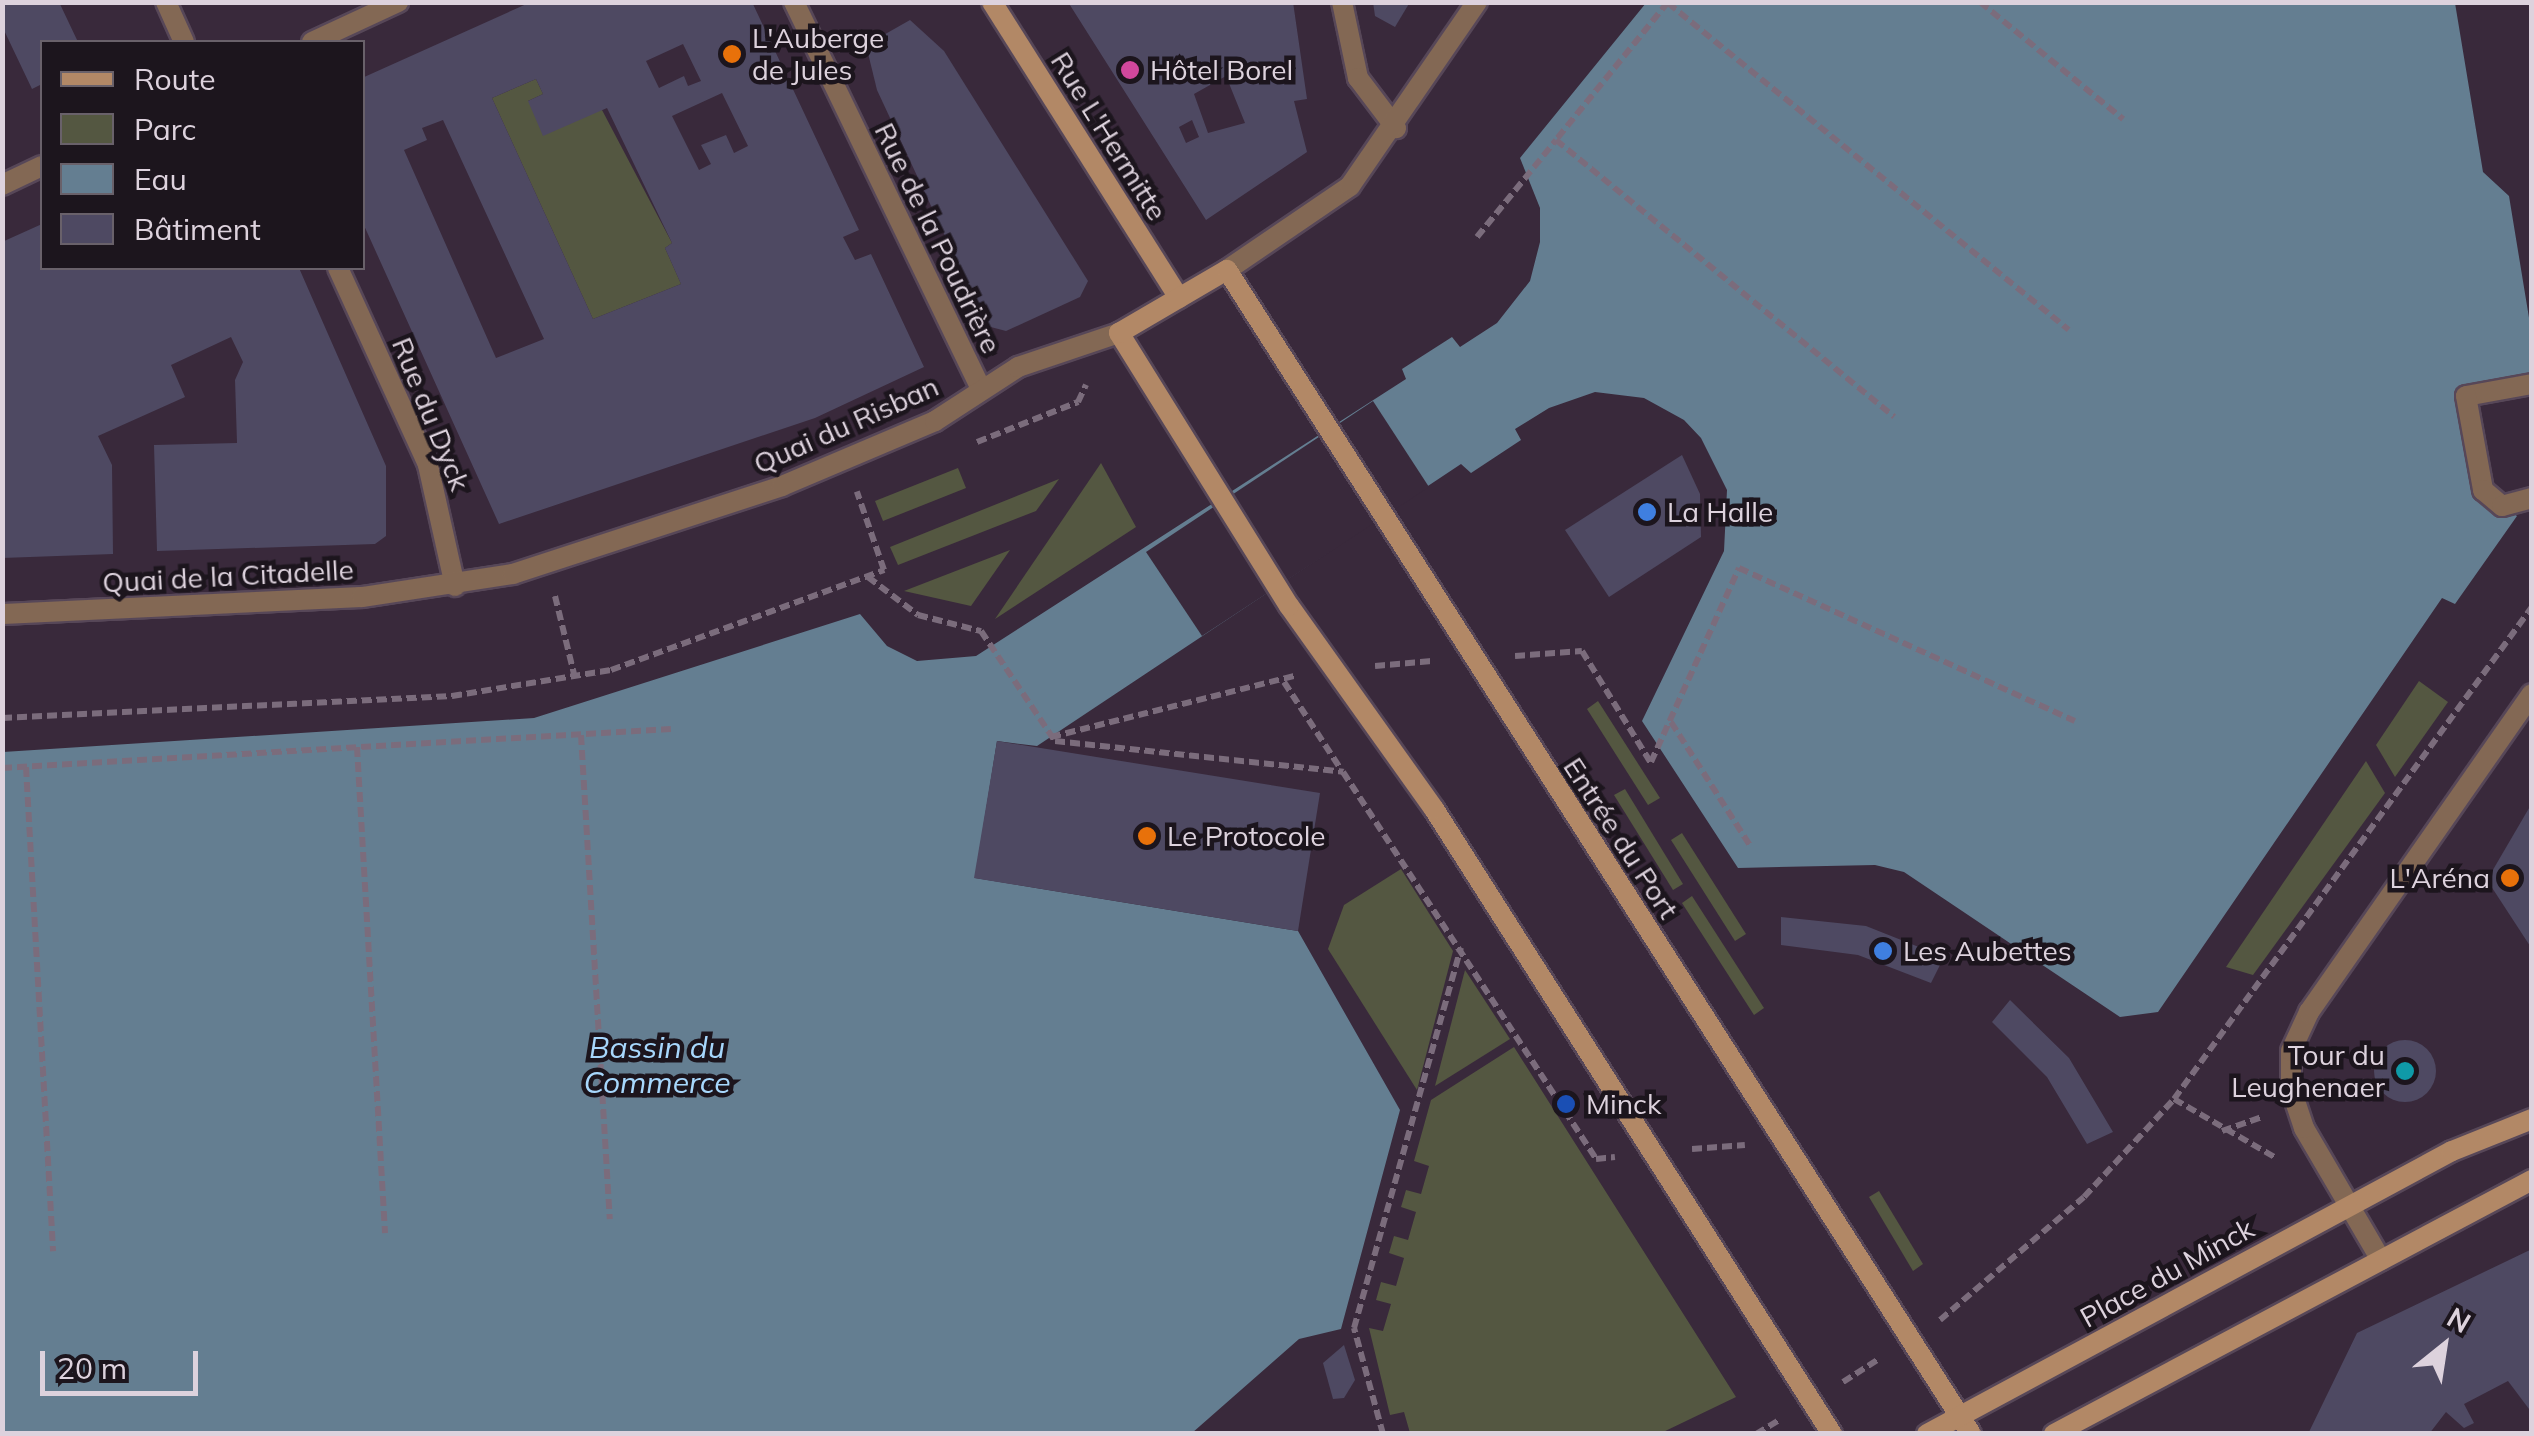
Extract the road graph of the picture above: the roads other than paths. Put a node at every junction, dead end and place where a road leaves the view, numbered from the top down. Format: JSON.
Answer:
{"nodes":[{"id":1,"x":166,"y":2,"type":"edge"},
{"id":2,"x":398,"y":2,"type":"edge"},
{"id":3,"x":794,"y":2,"type":"edge"},
{"id":4,"x":992,"y":2,"type":"edge"},
{"id":5,"x":1342,"y":2,"type":"edge"},
{"id":6,"x":1476,"y":2,"type":"edge"},
{"id":7,"x":183,"y":40,"type":"edge"},
{"id":8,"x":316,"y":40,"type":"edge"},
{"id":9,"x":1396,"y":128,"type":"junction"},
{"id":10,"x":40,"y":167,"type":"edge"},
{"id":11,"x":2,"y":185,"type":"edge"},
{"id":12,"x":339,"y":270,"type":"edge"},
{"id":13,"x":1227,"y":270,"type":"junction"},
{"id":14,"x":1179,"y":298,"type":"junction"},
{"id":15,"x":1119,"y":333,"type":"junction"},
{"id":16,"x":2532,"y":384,"type":"edge"},
{"id":17,"x":981,"y":388,"type":"junction"},
{"id":18,"x":2532,"y":498,"type":"edge"},
{"id":19,"x":455,"y":586,"type":"junction"},
{"id":20,"x":2,"y":614,"type":"edge"},
{"id":21,"x":2532,"y":694,"type":"edge"},
{"id":22,"x":2532,"y":1119,"type":"edge"},
{"id":23,"x":2532,"y":1180,"type":"edge"},
{"id":24,"x":2349,"y":1206,"type":"junction"},
{"id":25,"x":2381,"y":1260,"type":"junction"},
{"id":26,"x":1965,"y":1425,"type":"edge"},
{"id":27,"x":1832,"y":1434,"type":"edge"},
{"id":28,"x":1927,"y":1434,"type":"edge"},
{"id":29,"x":2054,"y":1434,"type":"edge"}],
"edges":[{"from":1,"to":7,"type":"street"},
{"from":2,"to":8,"type":"street"},
{"from":3,"to":17,"type":"street","name":"Rue de la Poudrière"},
{"from":4,"to":14,"type":"main road","name":"Rue L'Hermitte"},
{"from":5,"to":9,"type":"street"},
{"from":6,"to":9,"type":"street","name":"Quai du Risban"},
{"from":9,"to":13,"type":"street","name":"Quai du Risban"},
{"from":10,"to":11,"type":"street"},
{"from":12,"to":19,"type":"street","name":"Rue du Dyck"},
{"from":13,"to":14,"type":"main road","name":"Quai du Risban"},
{"from":13,"to":26,"type":"main road","name":"Entrée du Port"},
{"from":14,"to":15,"type":"main road","name":"Quai du Risban"},
{"from":15,"to":17,"type":"street","name":"Quai du Risban"},
{"from":15,"to":27,"type":"main road"},
{"from":16,"to":18,"type":"street"},
{"from":17,"to":19,"type":"street","name":"Quai du Risban"},
{"from":19,"to":20,"type":"street","name":"Quai de la Citadelle"},
{"from":21,"to":24,"type":"street"},
{"from":22,"to":24,"type":"main road","name":"Place du Minck"},
{"from":23,"to":25,"type":"main road"},
{"from":24,"to":25,"type":"street"},
{"from":24,"to":26,"type":"main road","name":"Place du Minck"},
{"from":25,"to":29,"type":"main road"},
{"from":26,"to":28,"type":"main road","name":"Place du Minck"}]}
